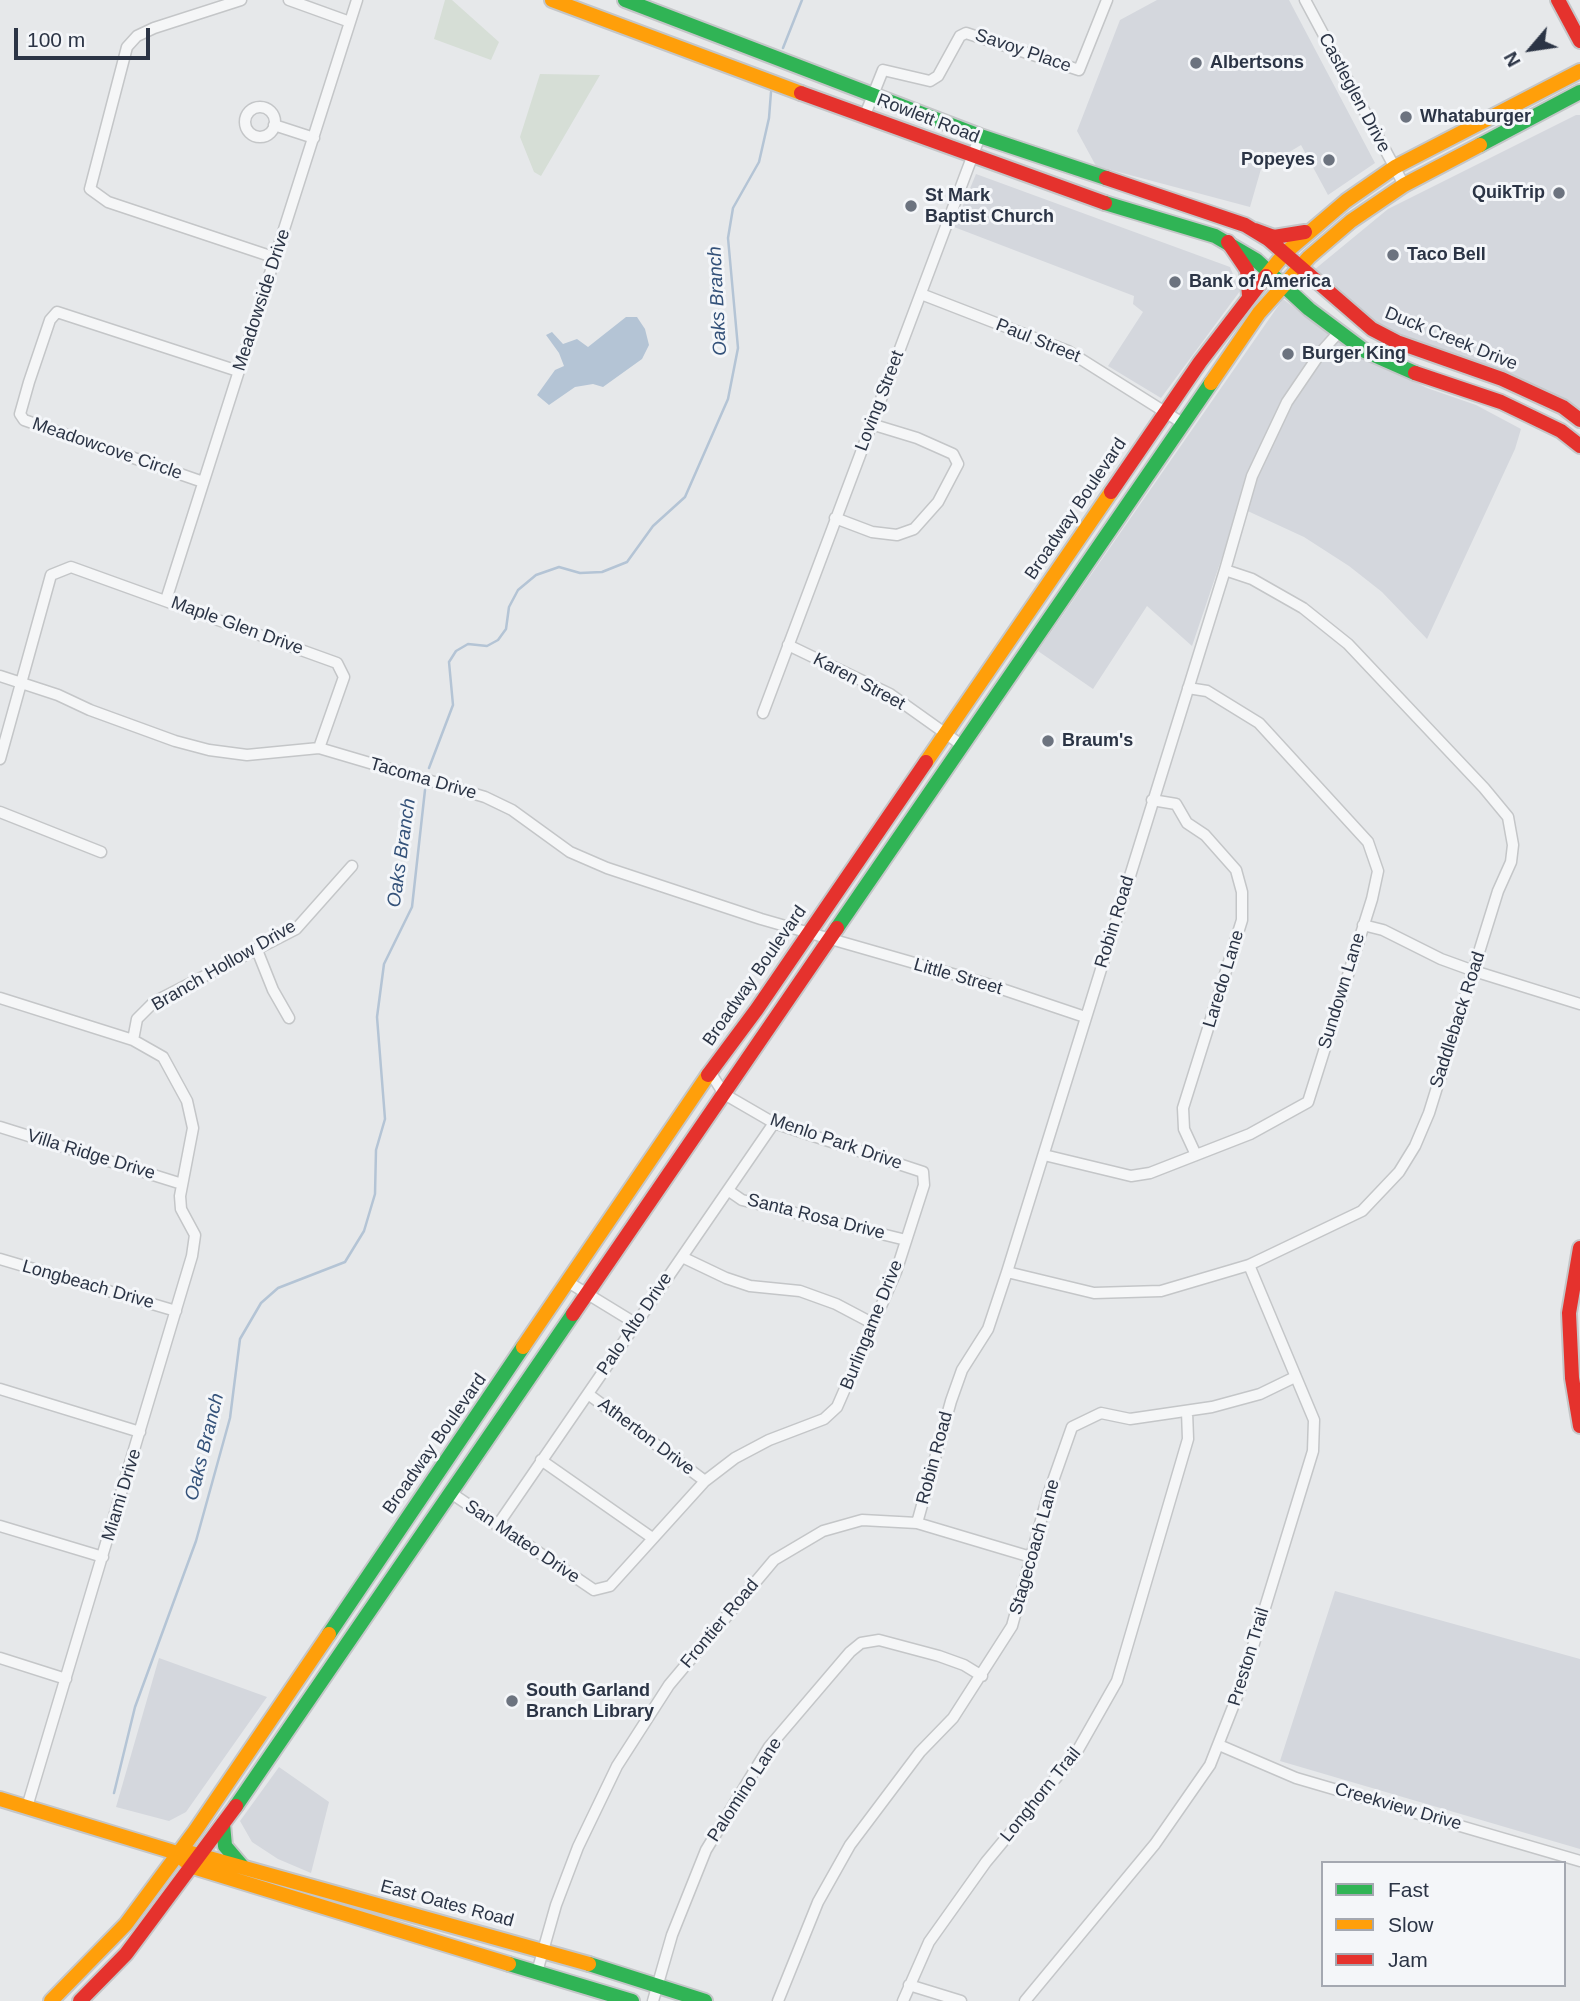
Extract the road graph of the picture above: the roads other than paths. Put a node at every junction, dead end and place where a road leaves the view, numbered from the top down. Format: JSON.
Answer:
{"nodes":[{"id":1,"x":241,"y":0,"type":"edge"},
{"id":2,"x":289,"y":0,"type":"edge"},
{"id":3,"x":357,"y":0,"type":"edge"},
{"id":4,"x":552,"y":0,"type":"edge"},
{"id":5,"x":1107,"y":0,"type":"edge"},
{"id":6,"x":1305,"y":0,"type":"edge"},
{"id":7,"x":1558,"y":0,"type":"edge"},
{"id":8,"x":631,"y":2,"type":"edge"},
{"id":9,"x":350,"y":22,"type":"junction"},
{"id":10,"x":629,"y":29,"type":"junction"},
{"id":11,"x":1580,"y":41,"type":"edge"},
{"id":12,"x":1580,"y":71,"type":"edge"},
{"id":13,"x":1580,"y":92,"type":"edge"},
{"id":14,"x":874,"y":94,"type":"junction"},
{"id":15,"x":865,"y":115,"type":"junction"},
{"id":16,"x":274,"y":125,"type":"dead end"},
{"id":17,"x":980,"y":136,"type":"junction"},
{"id":18,"x":314,"y":138,"type":"junction"},
{"id":19,"x":972,"y":157,"type":"junction"},
{"id":20,"x":1395,"y":167,"type":"junction"},
{"id":21,"x":1114,"y":180,"type":"junction"},
{"id":22,"x":1404,"y":185,"type":"junction"},
{"id":23,"x":1106,"y":203,"type":"junction"},
{"id":24,"x":1255,"y":230,"type":"junction"},
{"id":25,"x":1311,"y":231,"type":"junction"},
{"id":26,"x":1228,"y":242,"type":"junction"},
{"id":27,"x":1285,"y":253,"type":"junction"},
{"id":28,"x":276,"y":258,"type":"junction"},
{"id":29,"x":1299,"y":267,"type":"junction"},
{"id":30,"x":1269,"y":271,"type":"junction"},
{"id":31,"x":1283,"y":284,"type":"junction"},
{"id":32,"x":921,"y":294,"type":"junction"},
{"id":33,"x":1250,"y":296,"type":"junction"},
{"id":34,"x":1339,"y":332,"type":"junction"},
{"id":35,"x":238,"y":371,"type":"junction"},
{"id":36,"x":1166,"y":412,"type":"junction"},
{"id":37,"x":1580,"y":419,"type":"edge"},
{"id":38,"x":1184,"y":424,"type":"junction"},
{"id":39,"x":871,"y":425,"type":"junction"},
{"id":40,"x":1580,"y":446,"type":"edge"},
{"id":41,"x":203,"y":482,"type":"junction"},
{"id":42,"x":835,"y":518,"type":"junction"},
{"id":43,"x":1089,"y":524,"type":"junction"},
{"id":44,"x":1107,"y":537,"type":"junction"},
{"id":45,"x":1225,"y":570,"type":"junction"},
{"id":46,"x":166,"y":600,"type":"junction"},
{"id":47,"x":788,"y":645,"type":"junction"},
{"id":48,"x":0,"y":676,"type":"edge"},
{"id":49,"x":20,"y":682,"type":"junction"},
{"id":50,"x":1188,"y":688,"type":"junction"},
{"id":51,"x":763,"y":713,"type":"dead end"},
{"id":52,"x":946,"y":733,"type":"junction"},
{"id":53,"x":963,"y":746,"type":"junction"},
{"id":54,"x":319,"y":748,"type":"junction"},
{"id":55,"x":0,"y":759,"type":"edge"},
{"id":56,"x":1153,"y":800,"type":"junction"},
{"id":57,"x":0,"y":812,"type":"edge"},
{"id":58,"x":101,"y":852,"type":"dead end"},
{"id":59,"x":352,"y":866,"type":"dead end"},
{"id":60,"x":1363,"y":925,"type":"junction"},
{"id":61,"x":808,"y":934,"type":"junction"},
{"id":62,"x":831,"y":941,"type":"junction"},
{"id":63,"x":257,"y":950,"type":"junction"},
{"id":64,"x":1474,"y":971,"type":"junction"},
{"id":65,"x":0,"y":998,"type":"edge"},
{"id":66,"x":1580,"y":1004,"type":"edge"},
{"id":67,"x":1085,"y":1017,"type":"junction"},
{"id":68,"x":289,"y":1018,"type":"dead end"},
{"id":69,"x":133,"y":1040,"type":"junction"},
{"id":70,"x":710,"y":1072,"type":"junction"},
{"id":71,"x":724,"y":1094,"type":"junction"},
{"id":72,"x":774,"y":1123,"type":"junction"},
{"id":73,"x":0,"y":1127,"type":"edge"},
{"id":74,"x":1044,"y":1155,"type":"junction"},
{"id":75,"x":1196,"y":1156,"type":"junction"},
{"id":76,"x":182,"y":1184,"type":"junction"},
{"id":77,"x":924,"y":1185,"type":"joint"},
{"id":78,"x":729,"y":1191,"type":"junction"},
{"id":79,"x":906,"y":1240,"type":"junction"},
{"id":80,"x":1580,"y":1248,"type":"edge"},
{"id":81,"x":682,"y":1256,"type":"junction"},
{"id":82,"x":0,"y":1259,"type":"edge"},
{"id":83,"x":1249,"y":1265,"type":"junction"},
{"id":84,"x":1007,"y":1272,"type":"junction"},
{"id":85,"x":568,"y":1282,"type":"junction"},
{"id":86,"x":586,"y":1294,"type":"junction"},
{"id":87,"x":176,"y":1311,"type":"junction"},
{"id":88,"x":635,"y":1323,"type":"junction"},
{"id":89,"x":872,"y":1323,"type":"junction"},
{"id":90,"x":1296,"y":1377,"type":"junction"},
{"id":91,"x":1576,"y":1377,"type":"edge"},
{"id":92,"x":0,"y":1389,"type":"edge"},
{"id":93,"x":588,"y":1394,"type":"junction"},
{"id":94,"x":1187,"y":1411,"type":"junction"},
{"id":95,"x":1580,"y":1426,"type":"edge"},
{"id":96,"x":141,"y":1432,"type":"junction"},
{"id":97,"x":541,"y":1460,"type":"junction"},
{"id":98,"x":705,"y":1481,"type":"junction"},
{"id":99,"x":451,"y":1493,"type":"junction"},
{"id":100,"x":917,"y":1523,"type":"junction"},
{"id":101,"x":0,"y":1526,"type":"edge"},
{"id":102,"x":497,"y":1526,"type":"junction"},
{"id":103,"x":652,"y":1537,"type":"junction"},
{"id":104,"x":103,"y":1557,"type":"junction"},
{"id":105,"x":1031,"y":1557,"type":"junction"},
{"id":106,"x":594,"y":1590,"type":"joint"},
{"id":107,"x":0,"y":1658,"type":"edge"},
{"id":108,"x":982,"y":1676,"type":"junction"},
{"id":109,"x":66,"y":1679,"type":"junction"},
{"id":110,"x":1219,"y":1745,"type":"junction"},
{"id":111,"x":0,"y":1798,"type":"edge"},
{"id":112,"x":27,"y":1807,"type":"junction"},
{"id":113,"x":223,"y":1824,"type":"junction"},
{"id":114,"x":177,"y":1853,"type":"junction"},
{"id":115,"x":198,"y":1861,"type":"junction"},
{"id":116,"x":1580,"y":1861,"type":"edge"},
{"id":117,"x":243,"y":1867,"type":"junction"},
{"id":118,"x":369,"y":1903,"type":"junction"},
{"id":119,"x":363,"y":1920,"type":"junction"},
{"id":120,"x":542,"y":1949,"type":"junction"},
{"id":121,"x":537,"y":1972,"type":"junction"},
{"id":122,"x":909,"y":1985,"type":"junction"},
{"id":123,"x":657,"y":1986,"type":"junction"},
{"id":124,"x":51,"y":2001,"type":"edge"},
{"id":125,"x":80,"y":2001,"type":"edge"},
{"id":126,"x":632,"y":2001,"type":"edge"},
{"id":127,"x":653,"y":2001,"type":"edge"},
{"id":128,"x":705,"y":2001,"type":"edge"},
{"id":129,"x":778,"y":2001,"type":"edge"},
{"id":130,"x":903,"y":2001,"type":"edge"},
{"id":131,"x":961,"y":2001,"type":"edge"},
{"id":132,"x":1025,"y":2001,"type":"edge"}],
"edges":[{"from":1,"to":28,"type":"street"},
{"from":2,"to":9,"type":"street"},
{"from":3,"to":9,"type":"street","name":"Meadowside Drive"},
{"from":4,"to":10,"type":"main road","name":"Rowlett Road"},
{"from":5,"to":14,"type":"street","name":"Savoy Place"},
{"from":6,"to":20,"type":"street","name":"Castleglen Drive"},
{"from":7,"to":11,"type":"main road"},
{"from":8,"to":10,"type":"main road"},
{"from":8,"to":14,"type":"main road","name":"Rowlett Road"},
{"from":9,"to":18,"type":"street","name":"Meadowside Drive"},
{"from":10,"to":15,"type":"main road","name":"Rowlett Road"},
{"from":12,"to":20,"type":"main road","name":"Broadway Boulevard"},
{"from":13,"to":22,"type":"main road"},
{"from":14,"to":15,"type":"street","name":"Savoy Place"},
{"from":14,"to":17,"type":"main road","name":"Rowlett Road"},
{"from":15,"to":19,"type":"main road","name":"Rowlett Road"},
{"from":16,"to":18,"type":"street"},
{"from":17,"to":19,"type":"street","name":"Loving Street"},
{"from":17,"to":21,"type":"main road","name":"Rowlett Road"},
{"from":18,"to":28,"type":"street","name":"Meadowside Drive"},
{"from":19,"to":23,"type":"main road","name":"Rowlett Road"},
{"from":19,"to":32,"type":"street","name":"Loving Street"},
{"from":20,"to":22,"type":"street","name":"Castleglen Drive"},
{"from":20,"to":25,"type":"main road","name":"Broadway Boulevard"},
{"from":21,"to":23,"type":"main road"},
{"from":21,"to":24,"type":"main road","name":"Rowlett Road"},
{"from":22,"to":29,"type":"main road"},
{"from":23,"to":26,"type":"main road","name":"Rowlett Road"},
{"from":24,"to":25,"type":"main road"},
{"from":24,"to":27,"type":"main road","name":"Rowlett Road"},
{"from":25,"to":27,"type":"main road","name":"Broadway Boulevard"},
{"from":26,"to":30,"type":"main road","name":"Rowlett Road"},
{"from":26,"to":33,"type":"main road"},
{"from":27,"to":29,"type":"main road","name":"Duck Creek Drive"},
{"from":27,"to":30,"type":"main road","name":"Broadway Boulevard"},
{"from":28,"to":35,"type":"street","name":"Meadowside Drive"},
{"from":29,"to":31,"type":"main road"},
{"from":29,"to":37,"type":"main road","name":"Duck Creek Drive"},
{"from":30,"to":31,"type":"main road","name":"Rowlett Road"},
{"from":30,"to":33,"type":"main road","name":"Broadway Boulevard"},
{"from":31,"to":34,"type":"main road"},
{"from":31,"to":38,"type":"main road"},
{"from":32,"to":36,"type":"street","name":"Paul Street"},
{"from":32,"to":39,"type":"street","name":"Loving Street"},
{"from":33,"to":36,"type":"main road","name":"Broadway Boulevard"},
{"from":34,"to":40,"type":"main road"},
{"from":34,"to":45,"type":"street","name":"Robin Road"},
{"from":35,"to":41,"type":"street","name":"Meadowside Drive"},
{"from":35,"to":41,"type":"street","name":"Meadowcove Circle"},
{"from":36,"to":38,"type":"street","name":"Paul Street"},
{"from":36,"to":43,"type":"main road","name":"Broadway Boulevard"},
{"from":38,"to":44,"type":"main road"},
{"from":39,"to":42,"type":"street","name":"Loving Street"},
{"from":39,"to":42,"type":"street"},
{"from":41,"to":46,"type":"street","name":"Meadowside Drive"},
{"from":42,"to":47,"type":"street","name":"Loving Street"},
{"from":43,"to":44,"type":"main road"},
{"from":43,"to":52,"type":"main road","name":"Broadway Boulevard"},
{"from":44,"to":53,"type":"main road"},
{"from":45,"to":50,"type":"street","name":"Robin Road"},
{"from":45,"to":64,"type":"street","name":"Saddleback Road"},
{"from":46,"to":49,"type":"street","name":"Maple Glen Drive"},
{"from":46,"to":54,"type":"street","name":"Maple Glen Drive"},
{"from":47,"to":51,"type":"street","name":"Loving Street"},
{"from":47,"to":52,"type":"street","name":"Karen Street"},
{"from":48,"to":49,"type":"street","name":"Tacoma Drive"},
{"from":49,"to":54,"type":"street","name":"Tacoma Drive"},
{"from":49,"to":55,"type":"street"},
{"from":50,"to":56,"type":"street","name":"Robin Road"},
{"from":50,"to":60,"type":"street","name":"Sundown Lane"},
{"from":52,"to":53,"type":"street","name":"Karen Street"},
{"from":52,"to":61,"type":"main road","name":"Broadway Boulevard"},
{"from":53,"to":62,"type":"main road"},
{"from":54,"to":61,"type":"street","name":"Tacoma Drive"},
{"from":56,"to":67,"type":"street","name":"Robin Road"},
{"from":56,"to":75,"type":"street","name":"Laredo Lane"},
{"from":57,"to":58,"type":"street"},
{"from":59,"to":63,"type":"street","name":"Branch Hollow Drive"},
{"from":60,"to":64,"type":"street"},
{"from":60,"to":75,"type":"street","name":"Sundown Lane"},
{"from":61,"to":62,"type":"street","name":"Tacoma Drive"},
{"from":61,"to":70,"type":"main road","name":"Broadway Boulevard"},
{"from":62,"to":67,"type":"street","name":"Little Street"},
{"from":62,"to":71,"type":"main road"},
{"from":63,"to":68,"type":"street"},
{"from":63,"to":69,"type":"street","name":"Branch Hollow Drive"},
{"from":64,"to":66,"type":"street"},
{"from":64,"to":83,"type":"street","name":"Saddleback Road"},
{"from":65,"to":69,"type":"street","name":"Miami Drive"},
{"from":67,"to":74,"type":"street","name":"Robin Road"},
{"from":69,"to":76,"type":"street","name":"Miami Drive"},
{"from":70,"to":71,"type":"street","name":"Menlo Park Drive"},
{"from":70,"to":85,"type":"main road","name":"Broadway Boulevard"},
{"from":71,"to":72,"type":"street","name":"Menlo Park Drive"},
{"from":71,"to":86,"type":"main road"},
{"from":72,"to":77,"type":"street","name":"Menlo Park Drive"},
{"from":72,"to":78,"type":"street","name":"Palo Alto Drive"},
{"from":73,"to":76,"type":"street","name":"Villa Ridge Drive"},
{"from":74,"to":75,"type":"street","name":"Sundown Lane"},
{"from":74,"to":84,"type":"street","name":"Robin Road"},
{"from":76,"to":87,"type":"street","name":"Miami Drive"},
{"from":77,"to":79,"type":"street","name":"Burlingame Drive"},
{"from":78,"to":79,"type":"street","name":"Santa Rosa Drive"},
{"from":78,"to":81,"type":"street","name":"Palo Alto Drive"},
{"from":79,"to":89,"type":"street","name":"Burlingame Drive"},
{"from":80,"to":91,"type":"main road"},
{"from":81,"to":88,"type":"street","name":"Palo Alto Drive"},
{"from":81,"to":89,"type":"street"},
{"from":82,"to":87,"type":"street","name":"Longbeach Drive"},
{"from":83,"to":84,"type":"street","name":"Saddleback Road"},
{"from":83,"to":90,"type":"street","name":"Preston Trail"},
{"from":84,"to":100,"type":"street","name":"Robin Road"},
{"from":85,"to":86,"type":"street"},
{"from":85,"to":114,"type":"main road","name":"Broadway Boulevard"},
{"from":86,"to":88,"type":"street"},
{"from":86,"to":99,"type":"main road"},
{"from":87,"to":96,"type":"street","name":"Miami Drive"},
{"from":88,"to":93,"type":"street","name":"Palo Alto Drive"},
{"from":89,"to":98,"type":"street","name":"Burlingame Drive"},
{"from":90,"to":94,"type":"street","name":"Stagecoach Lane"},
{"from":90,"to":110,"type":"street","name":"Preston Trail"},
{"from":91,"to":95,"type":"main road"},
{"from":92,"to":96,"type":"street"},
{"from":93,"to":97,"type":"street","name":"Palo Alto Drive"},
{"from":93,"to":98,"type":"street","name":"Atherton Drive"},
{"from":94,"to":105,"type":"street","name":"Stagecoach Lane"},
{"from":94,"to":122,"type":"street","name":"Longhorn Trail"},
{"from":96,"to":104,"type":"street","name":"Miami Drive"},
{"from":97,"to":102,"type":"street","name":"Palo Alto Drive"},
{"from":97,"to":103,"type":"street"},
{"from":98,"to":103,"type":"street","name":"Burlingame Drive"},
{"from":99,"to":102,"type":"street","name":"San Mateo Drive"},
{"from":99,"to":113,"type":"main road"},
{"from":100,"to":105,"type":"street","name":"Frontier Road"},
{"from":100,"to":120,"type":"street","name":"Frontier Road"},
{"from":101,"to":104,"type":"street"},
{"from":102,"to":106,"type":"street","name":"San Mateo Drive"},
{"from":103,"to":106,"type":"street","name":"Burlingame Drive"},
{"from":104,"to":109,"type":"street","name":"Miami Drive"},
{"from":105,"to":108,"type":"street","name":"Stagecoach Lane"},
{"from":107,"to":109,"type":"street"},
{"from":108,"to":123,"type":"street","name":"Palomino Lane"},
{"from":108,"to":129,"type":"street","name":"Stagecoach Lane"},
{"from":109,"to":112,"type":"street","name":"Miami Drive"},
{"from":110,"to":116,"type":"street","name":"Creekview Drive"},
{"from":110,"to":132,"type":"street","name":"Preston Trail"},
{"from":111,"to":112,"type":"main road","name":"East Oates Road"},
{"from":112,"to":114,"type":"main road","name":"East Oates Road"},
{"from":113,"to":115,"type":"main road"},
{"from":113,"to":117,"type":"main road"},
{"from":114,"to":115,"type":"main road","name":"East Oates Road"},
{"from":114,"to":124,"type":"main road","name":"Broadway Boulevard"},
{"from":115,"to":117,"type":"main road","name":"East Oates Road"},
{"from":115,"to":119,"type":"main road","name":"East Oates Road"},
{"from":115,"to":125,"type":"main road"},
{"from":117,"to":118,"type":"main road","name":"East Oates Road"},
{"from":118,"to":119,"type":"main road"},
{"from":118,"to":120,"type":"main road","name":"East Oates Road"},
{"from":119,"to":121,"type":"main road","name":"East Oates Road"},
{"from":120,"to":121,"type":"street","name":"Frontier Road"},
{"from":120,"to":123,"type":"main road","name":"East Oates Road"},
{"from":121,"to":126,"type":"main road","name":"East Oates Road"},
{"from":122,"to":130,"type":"street","name":"Longhorn Trail"},
{"from":122,"to":131,"type":"street"},
{"from":123,"to":127,"type":"street","name":"Palomino Lane"},
{"from":123,"to":128,"type":"main road","name":"East Oates Road"}]}
